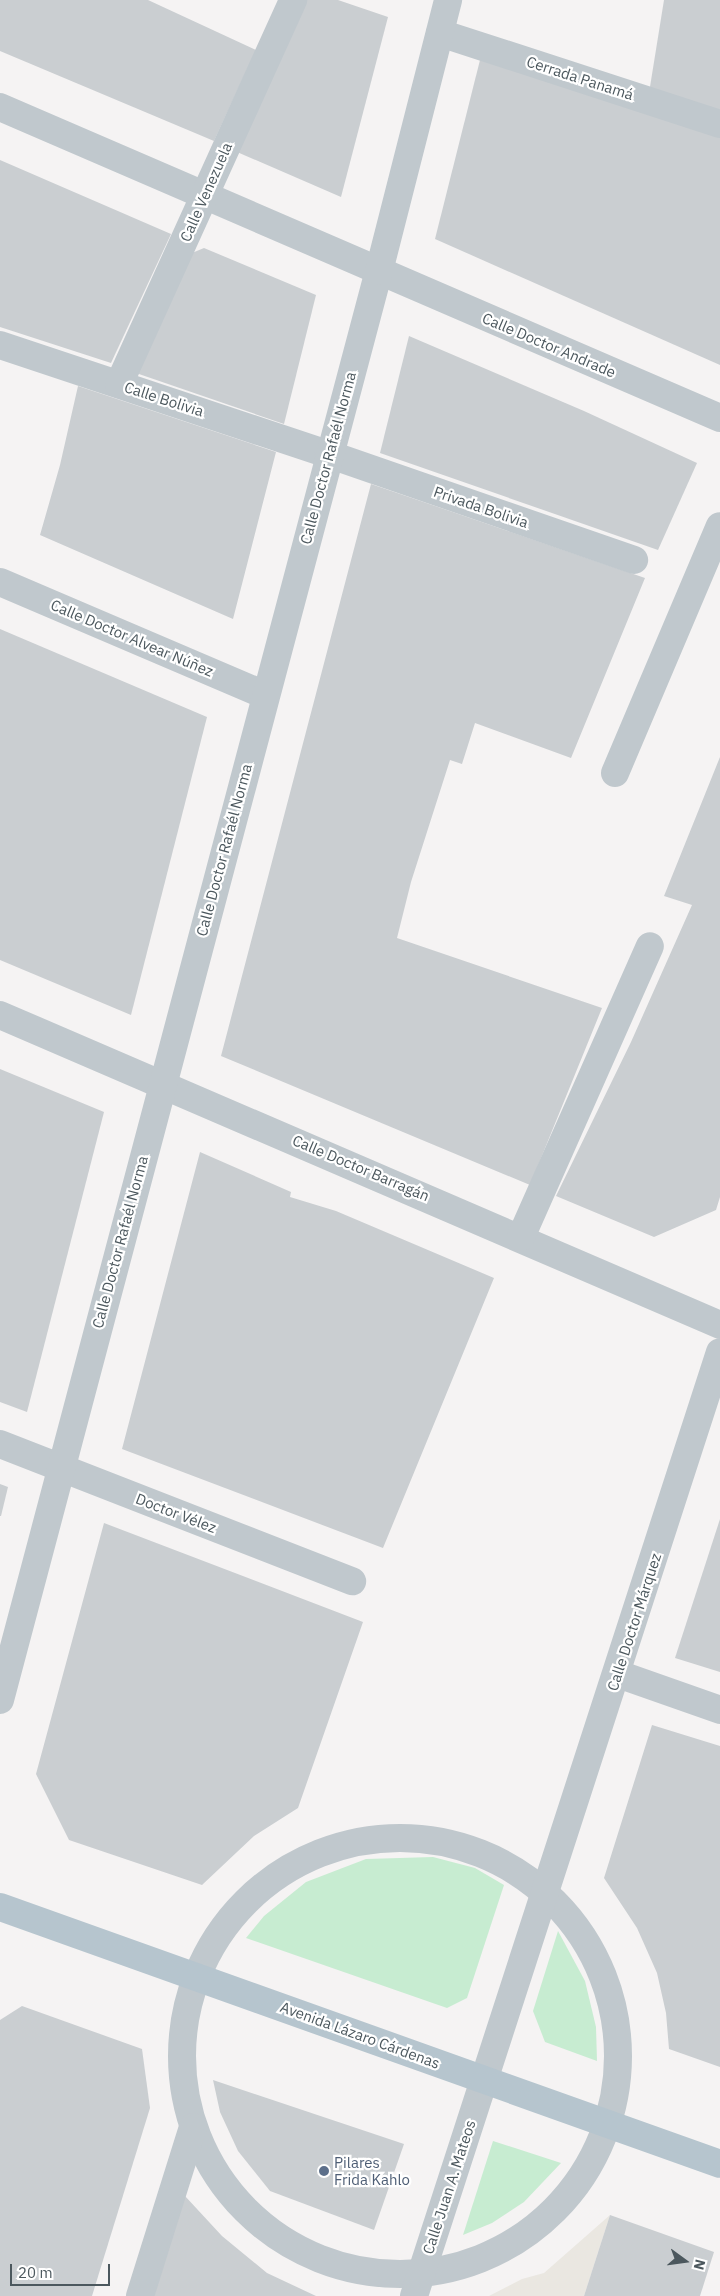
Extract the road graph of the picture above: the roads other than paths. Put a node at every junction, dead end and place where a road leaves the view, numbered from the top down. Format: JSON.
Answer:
{"nodes":[{"id":1,"x":293,"y":0,"type":"edge"},
{"id":2,"x":439,"y":10,"type":"edge"},
{"id":3,"x":0,"y":107,"type":"edge"},
{"id":4,"x":720,"y":124,"type":"edge"},
{"id":5,"x":205,"y":196,"type":"junction"},
{"id":6,"x":379,"y":271,"type":"junction"},
{"id":7,"x":0,"y":345,"type":"edge"},
{"id":8,"x":119,"y":384,"type":"junction"},
{"id":9,"x":720,"y":418,"type":"edge"},
{"id":10,"x":328,"y":454,"type":"junction"},
{"id":11,"x":720,"y":526,"type":"edge"},
{"id":12,"x":634,"y":560,"type":"dead end"},
{"id":13,"x":0,"y":582,"type":"edge"},
{"id":14,"x":265,"y":695,"type":"junction"},
{"id":15,"x":615,"y":774,"type":"dead end"},
{"id":16,"x":650,"y":946,"type":"dead end"},
{"id":17,"x":0,"y":1014,"type":"edge"},
{"id":18,"x":162,"y":1083,"type":"junction"},
{"id":19,"x":521,"y":1237,"type":"junction"},
{"id":20,"x":720,"y":1325,"type":"edge"},
{"id":21,"x":720,"y":1352,"type":"edge"},
{"id":22,"x":0,"y":1444,"type":"edge"},
{"id":23,"x":61,"y":1468,"type":"junction"},
{"id":24,"x":352,"y":1582,"type":"dead end"},
{"id":25,"x":618,"y":1674,"type":"junction"},
{"id":26,"x":0,"y":1700,"type":"edge"},
{"id":27,"x":720,"y":1710,"type":"edge"},
{"id":28,"x":544,"y":1891,"type":"junction"},
{"id":29,"x":0,"y":1907,"type":"edge"},
{"id":30,"x":197,"y":1977,"type":"junction"},
{"id":31,"x":484,"y":2079,"type":"junction"},
{"id":32,"x":607,"y":2124,"type":"junction"},
{"id":33,"x":193,"y":2127,"type":"junction"},
{"id":34,"x":720,"y":2164,"type":"edge"},
{"id":35,"x":418,"y":2285,"type":"edge"},
{"id":36,"x":140,"y":2296,"type":"edge"}],
"edges":[{"from":1,"to":5,"type":"street","name":"Calle Venezuela"},
{"from":2,"to":4,"type":"street","name":"Cerrada Panamá"},
{"from":2,"to":6,"type":"street","name":"Calle Doctor Rafaél Norma"},
{"from":3,"to":5,"type":"street","name":"Calle Doctor Andrade"},
{"from":5,"to":6,"type":"street","name":"Calle Doctor Andrade"},
{"from":5,"to":8,"type":"street","name":"Calle Venezuela"},
{"from":6,"to":9,"type":"street","name":"Calle Doctor Andrade"},
{"from":6,"to":10,"type":"street","name":"Calle Doctor Rafaél Norma"},
{"from":7,"to":8,"type":"street","name":"Calle Bolivia"},
{"from":8,"to":10,"type":"street","name":"Calle Bolivia"},
{"from":10,"to":12,"type":"street","name":"Privada Bolivia"},
{"from":10,"to":14,"type":"street","name":"Calle Doctor Rafaél Norma"},
{"from":11,"to":15,"type":"street"},
{"from":13,"to":14,"type":"street","name":"Calle Doctor Alvear Núñez"},
{"from":14,"to":18,"type":"street","name":"Calle Doctor Rafaél Norma"},
{"from":16,"to":19,"type":"street"},
{"from":17,"to":18,"type":"street","name":"Calle Doctor Barragán"},
{"from":18,"to":19,"type":"street","name":"Calle Doctor Barragán"},
{"from":18,"to":23,"type":"street","name":"Calle Doctor Rafaél Norma"},
{"from":19,"to":20,"type":"street","name":"Calle Doctor Barragán"},
{"from":21,"to":25,"type":"street","name":"Calle Doctor Márquez"},
{"from":22,"to":23,"type":"street","name":"Doctor Vélez"},
{"from":23,"to":24,"type":"street","name":"Doctor Vélez"},
{"from":23,"to":26,"type":"street","name":"Calle Doctor Rafaél Norma"},
{"from":25,"to":27,"type":"street"},
{"from":25,"to":28,"type":"street","name":"Calle Doctor Márquez"},
{"from":28,"to":30,"type":"street"},
{"from":28,"to":31,"type":"street","name":"Calle Doctor Márquez"},
{"from":28,"to":32,"type":"street"},
{"from":29,"to":30,"type":"main road","name":"Avenida Lázaro Cárdenas"},
{"from":30,"to":31,"type":"main road","name":"Avenida Lázaro Cárdenas"},
{"from":30,"to":33,"type":"street"},
{"from":31,"to":32,"type":"main road","name":"Avenida Lázaro Cárdenas"},
{"from":31,"to":35,"type":"street","name":"Calle Juan A. Mateos"},
{"from":32,"to":34,"type":"main road","name":"Avenida Lázaro Cárdenas"},
{"from":32,"to":35,"type":"street"},
{"from":33,"to":35,"type":"street"},
{"from":33,"to":36,"type":"street"}]}
